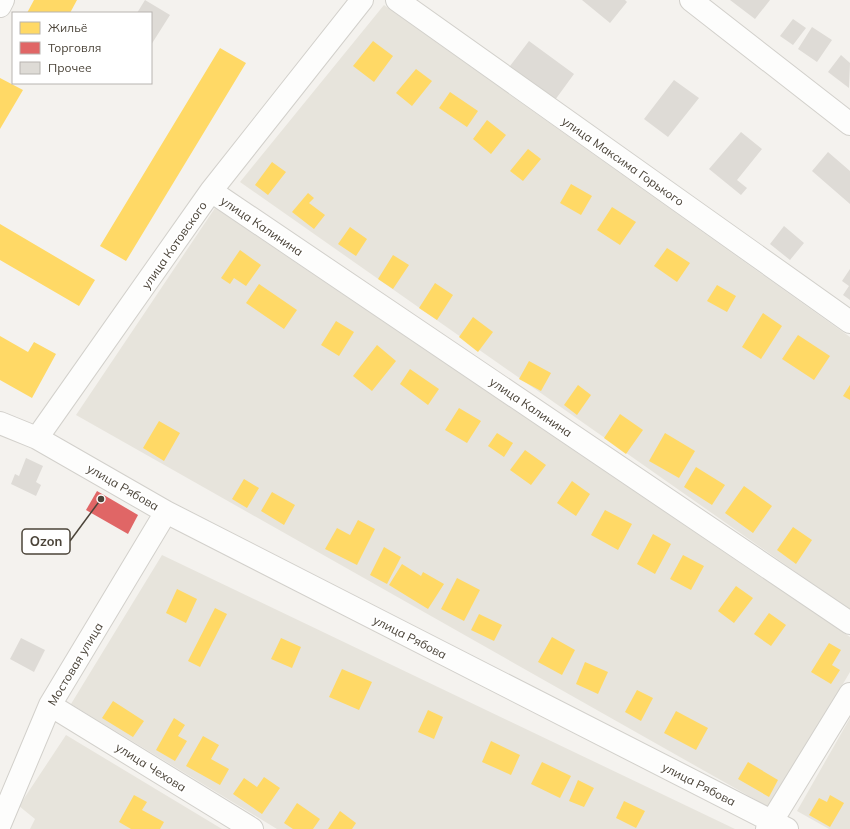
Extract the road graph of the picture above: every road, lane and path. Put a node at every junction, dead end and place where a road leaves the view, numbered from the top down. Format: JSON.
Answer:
{"nodes":[{"id":1,"x":3,"y":0,"type":"edge"},
{"id":2,"x":362,"y":0,"type":"edge"},
{"id":3,"x":397,"y":0,"type":"edge"},
{"id":4,"x":691,"y":0,"type":"edge"},
{"id":5,"x":0,"y":6,"type":"edge"},
{"id":6,"x":850,"y":124,"type":"edge"},
{"id":7,"x":211,"y":191,"type":"junction"},
{"id":8,"x":850,"y":322,"type":"edge"},
{"id":9,"x":0,"y":423,"type":"edge"},
{"id":10,"x":37,"y":438,"type":"junction"},
{"id":11,"x":166,"y":512,"type":"junction"},
{"id":12,"x":850,"y":623,"type":"edge"},
{"id":13,"x":850,"y":694,"type":"edge"},
{"id":14,"x":50,"y":705,"type":"junction"},
{"id":15,"x":0,"y":824,"type":"edge"},
{"id":16,"x":775,"y":826,"type":"edge"},
{"id":17,"x":252,"y":829,"type":"edge"}],
"edges":[{"from":1,"to":5,"type":"street"},
{"from":2,"to":7,"type":"street","name":"улица Котовского"},
{"from":3,"to":8,"type":"street","name":"улица Максима Горького"},
{"from":4,"to":6,"type":"street"},
{"from":7,"to":10,"type":"street","name":"улица Котовского"},
{"from":7,"to":12,"type":"street","name":"улица Калинина"},
{"from":9,"to":10,"type":"street","name":"улица Рябова"},
{"from":10,"to":11,"type":"street","name":"улица Рябова"},
{"from":11,"to":14,"type":"street","name":"Мостовая улица"},
{"from":11,"to":16,"type":"street","name":"улица Рябова"},
{"from":13,"to":16,"type":"street"},
{"from":14,"to":15,"type":"street","name":"Мостовая улица"},
{"from":14,"to":17,"type":"street","name":"улица Чехова"}]}
